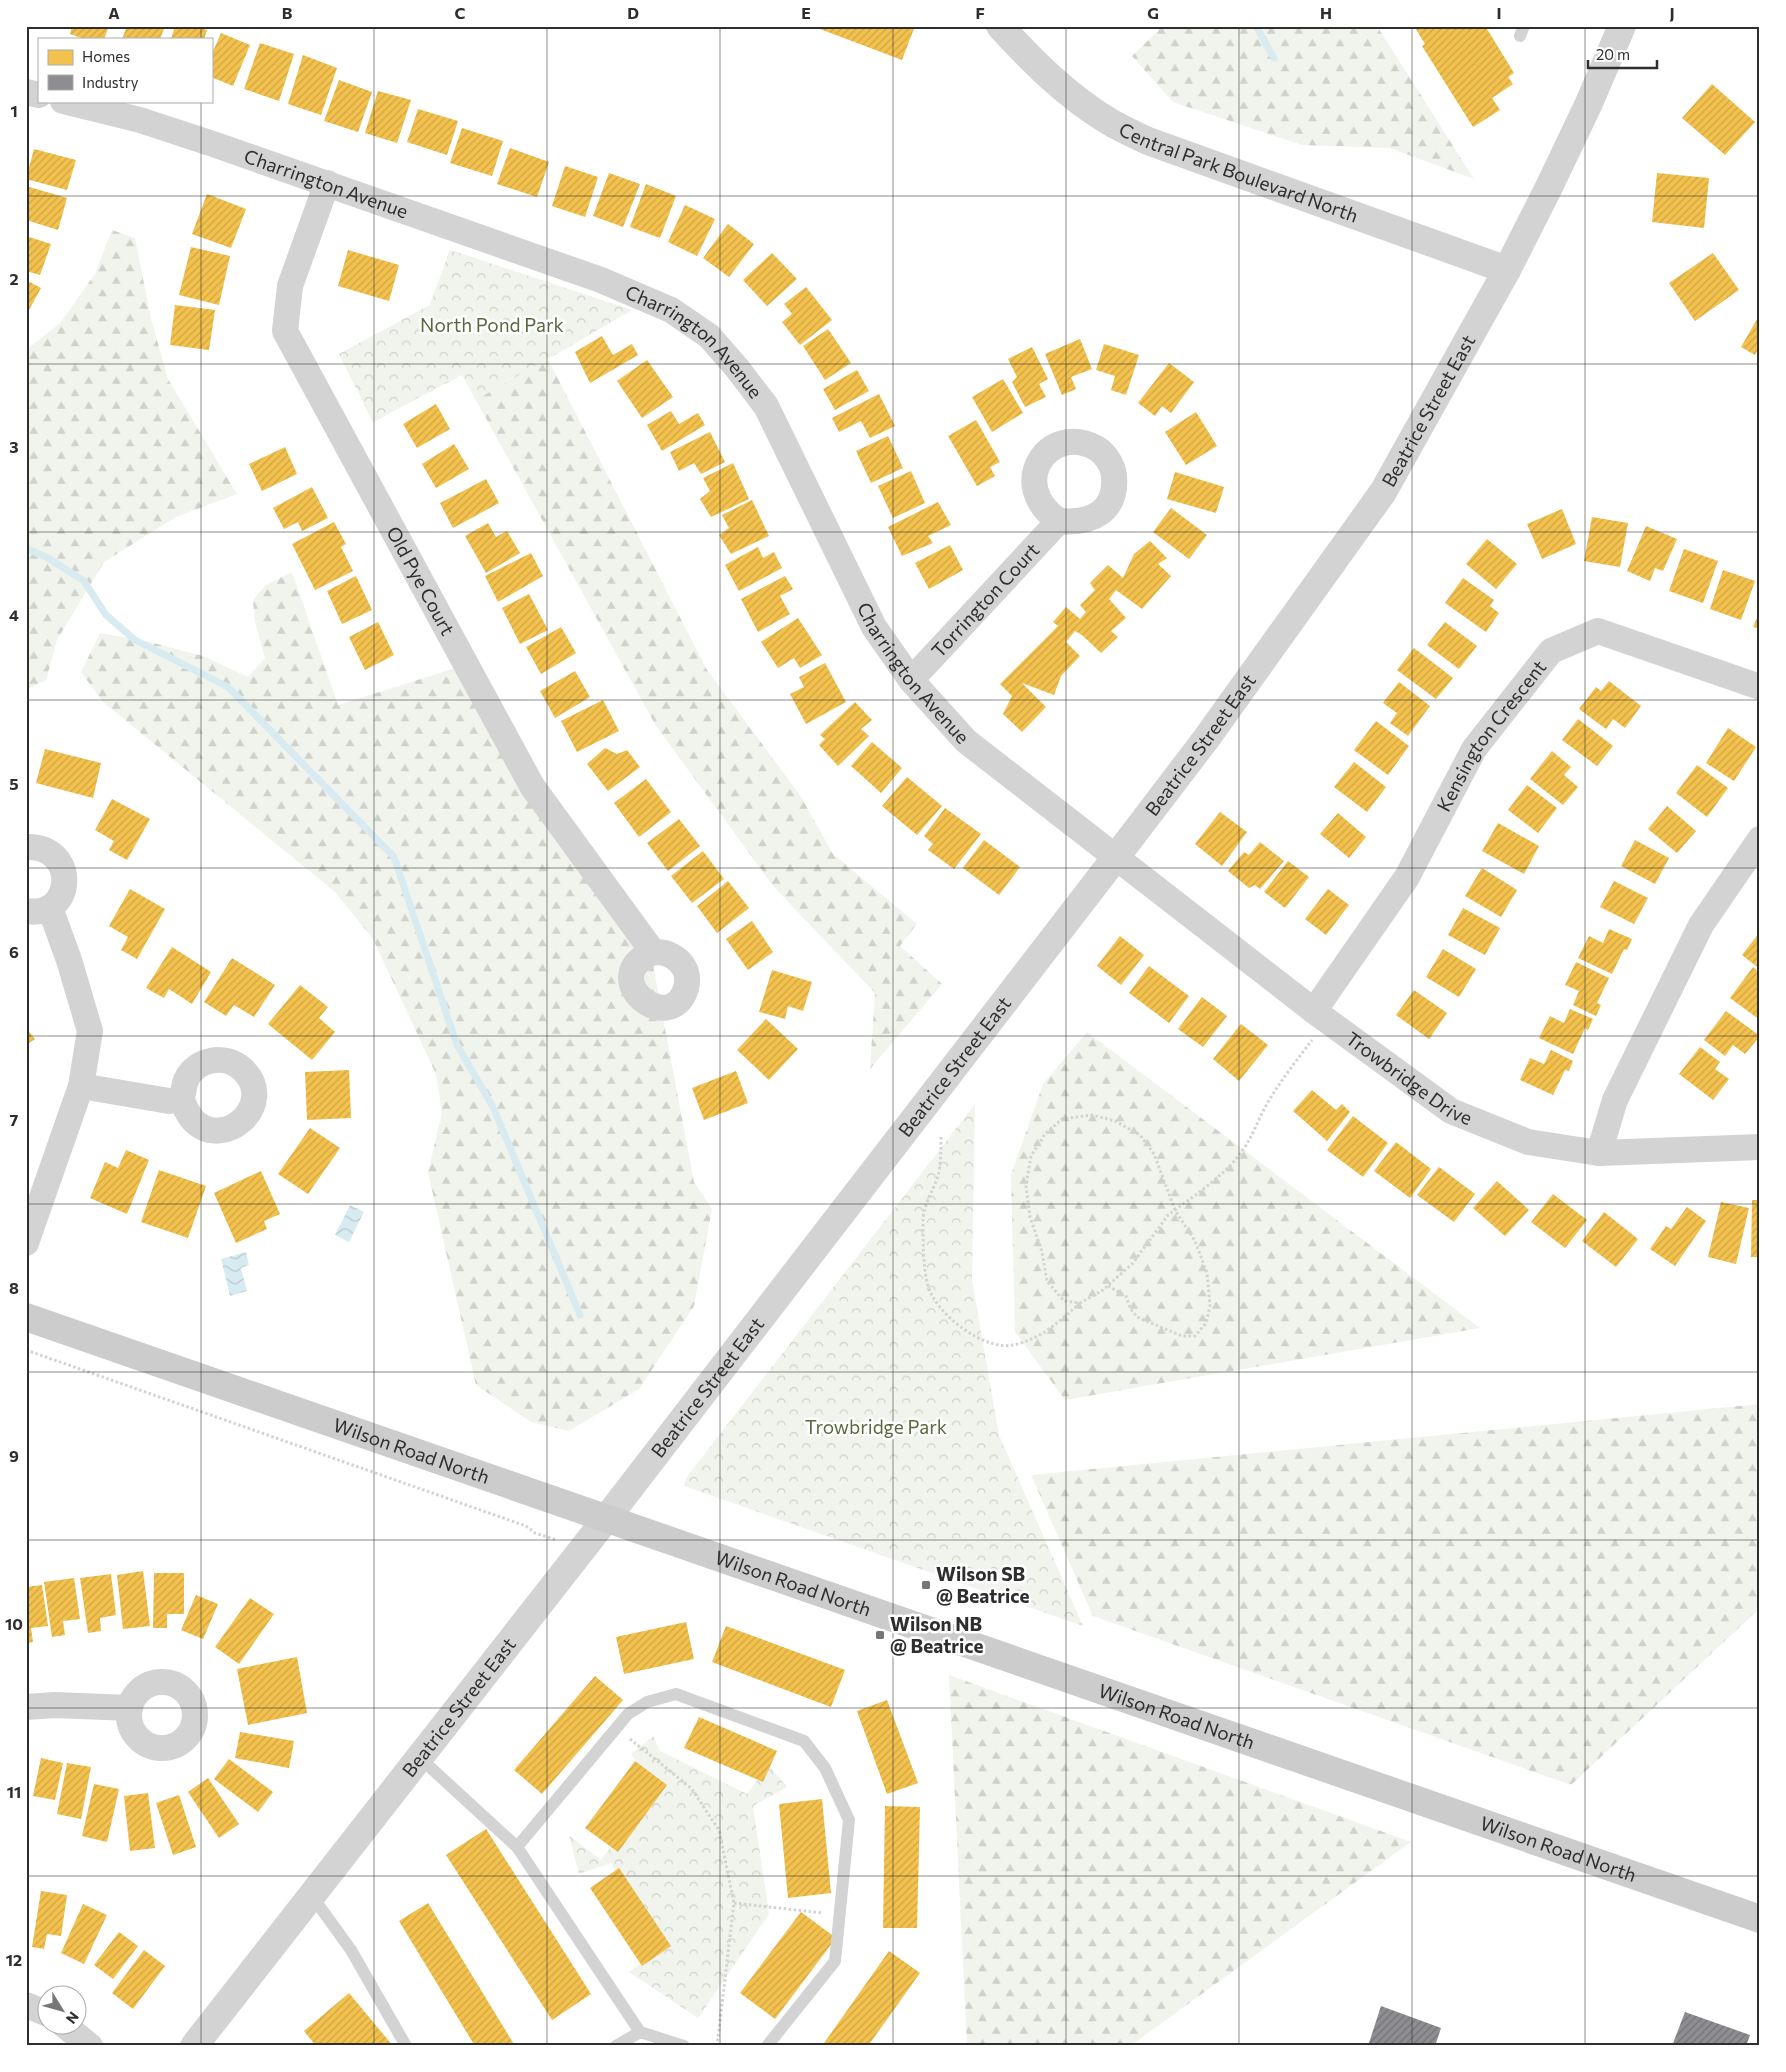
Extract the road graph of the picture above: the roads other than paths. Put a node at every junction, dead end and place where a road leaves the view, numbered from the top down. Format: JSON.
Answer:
{"nodes":[{"id":1,"x":1000,"y":26,"type":"edge"},
{"id":2,"x":1622,"y":26,"type":"edge"},
{"id":3,"x":67,"y":102,"type":"edge"},
{"id":4,"x":327,"y":183,"type":"junction"},
{"id":5,"x":1507,"y":270,"type":"junction"},
{"id":6,"x":1060,"y":521,"type":"dead end"},
{"id":7,"x":911,"y":680,"type":"junction"},
{"id":8,"x":1760,"y":687,"type":"edge"},
{"id":9,"x":1760,"y":839,"type":"edge"},
{"id":10,"x":26,"y":847,"type":"edge"},
{"id":11,"x":1116,"y":857,"type":"junction"},
{"id":12,"x":38,"y":909,"type":"edge"},
{"id":13,"x":653,"y":952,"type":"dead end"},
{"id":14,"x":1320,"y":1016,"type":"junction"},
{"id":15,"x":81,"y":1086,"type":"junction"},
{"id":16,"x":182,"y":1099,"type":"dead end"},
{"id":17,"x":1760,"y":1147,"type":"edge"},
{"id":18,"x":1599,"y":1153,"type":"junction"},
{"id":19,"x":26,"y":1243,"type":"edge"},
{"id":20,"x":26,"y":1317,"type":"edge"},
{"id":21,"x":606,"y":1519,"type":"junction"},
{"id":22,"x":26,"y":1707,"type":"edge"},
{"id":23,"x":130,"y":1708,"type":"dead end"},
{"id":24,"x":420,"y":1758,"type":"junction"},
{"id":25,"x":517,"y":1847,"type":"junction"},
{"id":26,"x":312,"y":1896,"type":"junction"},
{"id":27,"x":1760,"y":1920,"type":"edge"},
{"id":28,"x":26,"y":2005,"type":"edge"},
{"id":29,"x":38,"y":2010,"type":"edge"},
{"id":30,"x":640,"y":2032,"type":"junction"},
{"id":31,"x":76,"y":2034,"type":"edge"},
{"id":32,"x":90,"y":2046,"type":"edge"},
{"id":33,"x":194,"y":2046,"type":"edge"},
{"id":34,"x":406,"y":2046,"type":"edge"},
{"id":35,"x":616,"y":2046,"type":"edge"},
{"id":36,"x":684,"y":2046,"type":"edge"},
{"id":37,"x":767,"y":2046,"type":"edge"}],
"edges":[{"from":1,"to":5,"type":"street","name":"Central Park Boulevard North"},
{"from":2,"to":5,"type":"street","name":"Beatrice Street East"},
{"from":3,"to":4,"type":"street","name":"Charrington Avenue"},
{"from":4,"to":7,"type":"street","name":"Charrington Avenue"},
{"from":4,"to":13,"type":"street","name":"Old Pye Court"},
{"from":5,"to":11,"type":"street","name":"Beatrice Street East"},
{"from":6,"to":7,"type":"street","name":"Torrington Court"},
{"from":7,"to":11,"type":"street","name":"Charrington Avenue"},
{"from":8,"to":14,"type":"street","name":"Kensington Crescent"},
{"from":9,"to":18,"type":"street"},
{"from":10,"to":12,"type":"street"},
{"from":11,"to":14,"type":"street","name":"Trowbridge Drive"},
{"from":11,"to":21,"type":"street","name":"Beatrice Street East"},
{"from":12,"to":15,"type":"street"},
{"from":14,"to":18,"type":"street","name":"Trowbridge Drive"},
{"from":15,"to":16,"type":"street"},
{"from":15,"to":19,"type":"street"},
{"from":17,"to":18,"type":"street","name":"Trowbridge Drive"},
{"from":20,"to":21,"type":"main road","name":"Wilson Road North"},
{"from":21,"to":24,"type":"street","name":"Beatrice Street East"},
{"from":21,"to":27,"type":"main road","name":"Wilson Road North"},
{"from":22,"to":23,"type":"street"},
{"from":24,"to":25,"type":"lane"},
{"from":24,"to":26,"type":"street","name":"Beatrice Street East"},
{"from":25,"to":30,"type":"lane"},
{"from":25,"to":37,"type":"lane"},
{"from":26,"to":33,"type":"street","name":"Beatrice Street East"},
{"from":26,"to":34,"type":"lane"},
{"from":28,"to":29,"type":"street"},
{"from":30,"to":35,"type":"lane"},
{"from":30,"to":36,"type":"lane"},
{"from":31,"to":32,"type":"street"}]}
